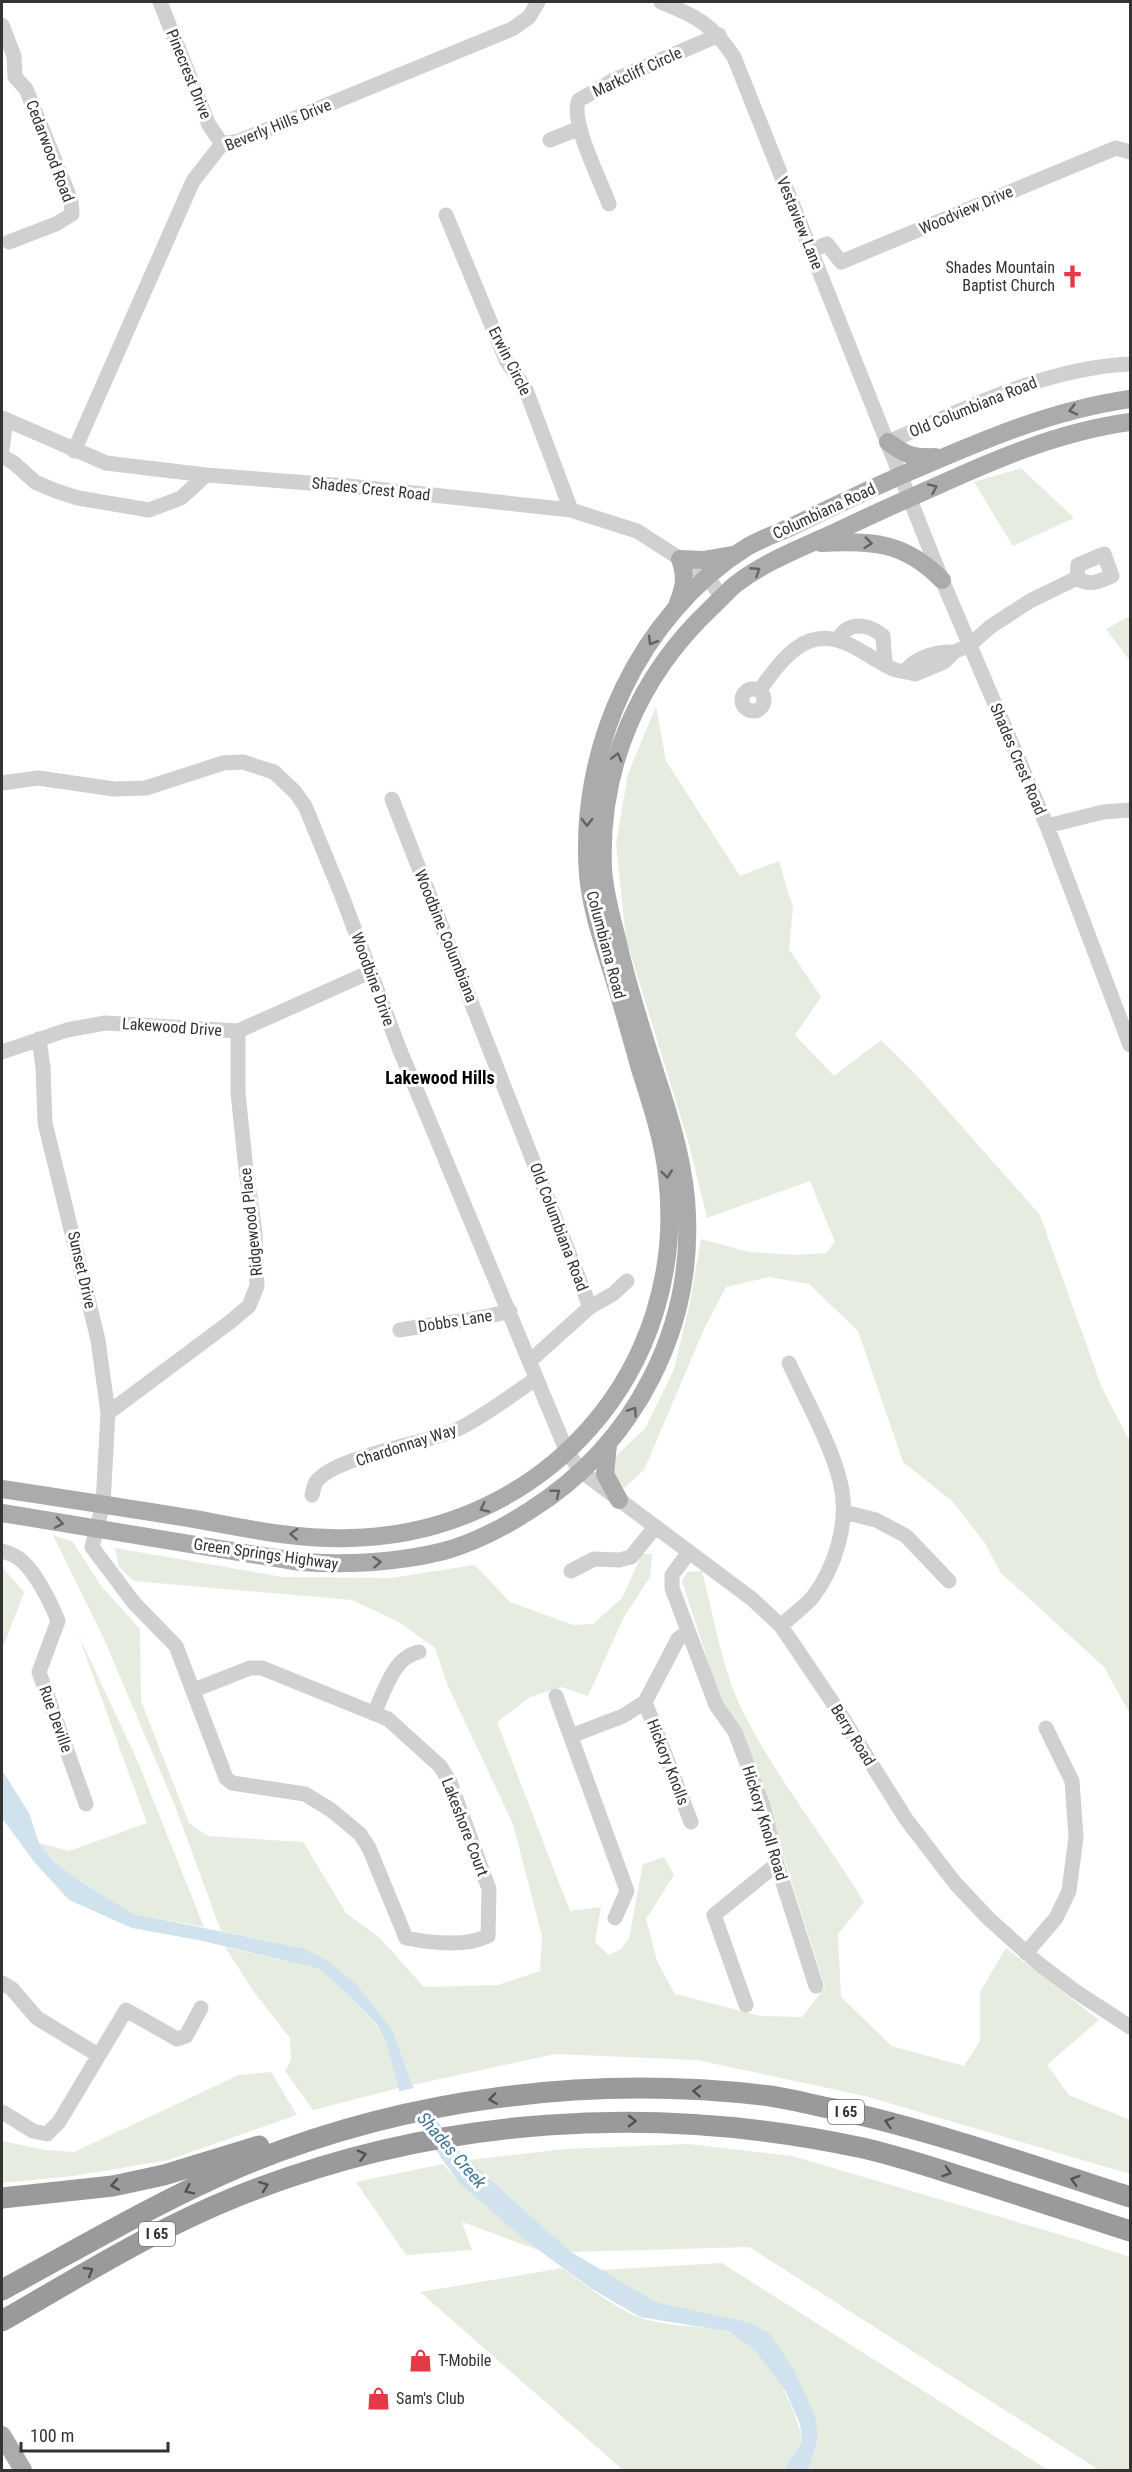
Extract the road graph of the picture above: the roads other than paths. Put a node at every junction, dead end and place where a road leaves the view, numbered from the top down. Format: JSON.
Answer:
{"nodes":[{"id":1,"x":160,"y":2,"type":"edge"},
{"id":2,"x":538,"y":2,"type":"edge"},
{"id":3,"x":660,"y":2,"type":"edge"},
{"id":4,"x":2,"y":25,"type":"edge"},
{"id":5,"x":719,"y":35,"type":"junction"},
{"id":6,"x":8,"y":80,"type":"edge"},
{"id":7,"x":580,"y":128,"type":"junction"},
{"id":8,"x":550,"y":140,"type":"dead end"},
{"id":9,"x":222,"y":144,"type":"junction"},
{"id":10,"x":1131,"y":152,"type":"edge"},
{"id":11,"x":609,"y":204,"type":"dead end"},
{"id":12,"x":446,"y":215,"type":"dead end"},
{"id":13,"x":9,"y":242,"type":"dead end"},
{"id":14,"x":810,"y":251,"type":"junction"},
{"id":15,"x":1131,"y":364,"type":"edge"},
{"id":16,"x":1131,"y":399,"type":"edge"},
{"id":17,"x":4,"y":419,"type":"edge"},
{"id":18,"x":1131,"y":422,"type":"edge"},
{"id":19,"x":1005,"y":431,"type":"junction"},
{"id":20,"x":888,"y":442,"type":"junction"},
{"id":21,"x":2,"y":450,"type":"edge"},
{"id":22,"x":74,"y":451,"type":"junction"},
{"id":23,"x":1013,"y":454,"type":"junction"},
{"id":24,"x":2,"y":456,"type":"edge"},
{"id":25,"x":945,"y":456,"type":"junction"},
{"id":26,"x":206,"y":475,"type":"junction"},
{"id":27,"x":900,"y":476,"type":"junction"},
{"id":28,"x":909,"y":498,"type":"junction"},
{"id":29,"x":571,"y":510,"type":"junction"},
{"id":30,"x":810,"y":543,"type":"junction"},
{"id":31,"x":739,"y":553,"type":"junction"},
{"id":32,"x":680,"y":559,"type":"junction"},
{"id":33,"x":707,"y":576,"type":"junction"},
{"id":34,"x":1077,"y":578,"type":"dead end"},
{"id":35,"x":942,"y":580,"type":"junction"},
{"id":36,"x":722,"y":598,"type":"junction"},
{"id":37,"x":677,"y":606,"type":"junction"},
{"id":38,"x":838,"y":640,"type":"junction"},
{"id":39,"x":970,"y":645,"type":"junction"},
{"id":40,"x":885,"y":664,"type":"junction"},
{"id":41,"x":759,"y":691,"type":"dead end"},
{"id":42,"x":2,"y":783,"type":"edge"},
{"id":43,"x":392,"y":799,"type":"dead end"},
{"id":44,"x":1131,"y":810,"type":"edge"},
{"id":45,"x":1047,"y":826,"type":"junction"},
{"id":46,"x":370,"y":972,"type":"junction"},
{"id":47,"x":1124,"y":1010,"type":"edge"},
{"id":48,"x":237,"y":1031,"type":"junction"},
{"id":49,"x":39,"y":1039,"type":"junction"},
{"id":50,"x":1131,"y":1045,"type":"edge"},
{"id":51,"x":2,"y":1052,"type":"edge"},
{"id":52,"x":500,"y":1074,"type":"joint"},
{"id":53,"x":668,"y":1138,"type":"junction"},
{"id":54,"x":627,"y":1281,"type":"dead end"},
{"id":55,"x":590,"y":1307,"type":"junction"},
{"id":56,"x":510,"y":1311,"type":"junction"},
{"id":57,"x":400,"y":1330,"type":"dead end"},
{"id":58,"x":531,"y":1360,"type":"junction"},
{"id":59,"x":789,"y":1363,"type":"dead end"},
{"id":60,"x":536,"y":1379,"type":"junction"},
{"id":61,"x":108,"y":1413,"type":"junction"},
{"id":62,"x":608,"y":1445,"type":"junction"},
{"id":63,"x":567,"y":1452,"type":"junction"},
{"id":64,"x":581,"y":1471,"type":"junction"},
{"id":65,"x":2,"y":1489,"type":"edge"},
{"id":66,"x":312,"y":1495,"type":"dead end"},
{"id":67,"x":619,"y":1500,"type":"junction"},
{"id":68,"x":103,"y":1504,"type":"junction"},
{"id":69,"x":844,"y":1512,"type":"junction"},
{"id":70,"x":2,"y":1513,"type":"edge"},
{"id":71,"x":655,"y":1527,"type":"junction"},
{"id":72,"x":97,"y":1530,"type":"junction"},
{"id":73,"x":2,"y":1551,"type":"edge"},
{"id":74,"x":689,"y":1552,"type":"junction"},
{"id":75,"x":571,"y":1571,"type":"dead end"},
{"id":76,"x":949,"y":1581,"type":"dead end"},
{"id":77,"x":781,"y":1626,"type":"junction"},
{"id":78,"x":688,"y":1632,"type":"junction"},
{"id":79,"x":419,"y":1652,"type":"dead end"},
{"id":80,"x":194,"y":1690,"type":"junction"},
{"id":81,"x":556,"y":1696,"type":"dead end"},
{"id":82,"x":645,"y":1702,"type":"junction"},
{"id":83,"x":374,"y":1713,"type":"junction"},
{"id":84,"x":1046,"y":1728,"type":"dead end"},
{"id":85,"x":571,"y":1736,"type":"junction"},
{"id":86,"x":86,"y":1804,"type":"dead end"},
{"id":87,"x":691,"y":1822,"type":"dead end"},
{"id":88,"x":777,"y":1864,"type":"junction"},
{"id":89,"x":615,"y":1918,"type":"dead end"},
{"id":90,"x":1026,"y":1953,"type":"junction"},
{"id":91,"x":2,"y":1983,"type":"edge"},
{"id":92,"x":816,"y":1986,"type":"dead end"},
{"id":93,"x":746,"y":2005,"type":"dead end"},
{"id":94,"x":201,"y":2008,"type":"dead end"},
{"id":95,"x":1131,"y":2027,"type":"edge"},
{"id":96,"x":98,"y":2055,"type":"junction"},
{"id":97,"x":2,"y":2112,"type":"edge"},
{"id":98,"x":297,"y":2140,"type":"junction"},
{"id":99,"x":2,"y":2198,"type":"edge"},
{"id":100,"x":1131,"y":2198,"type":"edge"},
{"id":101,"x":1131,"y":2231,"type":"edge"},
{"id":102,"x":63,"y":2286,"type":"junction"},
{"id":103,"x":2,"y":2290,"type":"edge"},
{"id":104,"x":2,"y":2321,"type":"edge"},
{"id":105,"x":2,"y":2330,"type":"edge"},
{"id":106,"x":2,"y":2435,"type":"edge"},
{"id":107,"x":23,"y":2470,"type":"edge"}],
"edges":[{"from":1,"to":9,"type":"street","name":"Pinecrest Drive"},
{"from":2,"to":9,"type":"street","name":"Beverly Hills Drive"},
{"from":3,"to":5,"type":"street","name":"Vestaview Lane"},
{"from":4,"to":6,"type":"street","name":"Cedarwood Road"},
{"from":5,"to":7,"type":"street","name":"Markcliff Circle"},
{"from":5,"to":14,"type":"street","name":"Vestaview Lane"},
{"from":6,"to":13,"type":"street","name":"Cedarwood Road"},
{"from":7,"to":8,"type":"street"},
{"from":7,"to":11,"type":"street"},
{"from":9,"to":22,"type":"street","name":"Beverly Hills Drive"},
{"from":10,"to":14,"type":"street","name":"Woodview Drive"},
{"from":12,"to":29,"type":"street","name":"Erwin Circle"},
{"from":14,"to":20,"type":"street","name":"Vestaview Lane"},
{"from":15,"to":20,"type":"street","name":"Old Columbiana Road"},
{"from":16,"to":19,"type":"main road","name":"Columbiana Road","one_way":true},
{"from":17,"to":21,"type":"street"},
{"from":17,"to":22,"type":"street","name":"Shades Crest Road"},
{"from":18,"to":23,"type":"main road","name":"Columbiana Road"},
{"from":19,"to":23,"type":"main road"},
{"from":19,"to":25,"type":"main road","name":"Columbiana Road"},
{"from":20,"to":25,"type":"main road"},
{"from":20,"to":27,"type":"street","name":"Vestaview Lane"},
{"from":22,"to":26,"type":"street","name":"Shades Crest Road"},
{"from":28,"to":23,"type":"main road","name":"Columbiana Road","one_way":true},
{"from":24,"to":26,"type":"street"},
{"from":25,"to":27,"type":"main road","name":"Columbiana Road"},
{"from":26,"to":29,"type":"street","name":"Shades Crest Road"},
{"from":27,"to":28,"type":"street","name":"Shades Crest Road"},
{"from":27,"to":31,"type":"main road","name":"Columbiana Road"},
{"from":28,"to":30,"type":"main road","name":"Columbiana Road"},
{"from":28,"to":35,"type":"street","name":"Shades Crest Road"},
{"from":29,"to":32,"type":"street","name":"Shades Crest Road"},
{"from":30,"to":35,"type":"main road","one_way":true},
{"from":36,"to":30,"type":"main road","name":"Columbiana Road","one_way":true},
{"from":31,"to":32,"type":"main road"},
{"from":31,"to":33,"type":"main road","name":"Columbiana Road"},
{"from":32,"to":33,"type":"street","name":"Shades Crest Road"},
{"from":32,"to":37,"type":"main road"},
{"from":33,"to":36,"type":"street","name":"Shades Crest Road"},
{"from":33,"to":37,"type":"main road","name":"Columbiana Road"},
{"from":34,"to":39,"type":"street"},
{"from":35,"to":39,"type":"street","name":"Shades Crest Road"},
{"from":53,"to":36,"type":"main road","name":"Columbiana Road","one_way":true},
{"from":37,"to":53,"type":"main road","name":"Columbiana Road","one_way":true},
{"from":38,"to":40,"type":"street"},
{"from":38,"to":40,"type":"street"},
{"from":38,"to":41,"type":"street"},
{"from":39,"to":40,"type":"street"},
{"from":39,"to":45,"type":"street","name":"Shades Crest Road"},
{"from":42,"to":46,"type":"street","name":"Woodbine Drive"},
{"from":43,"to":52,"type":"street","name":"Woodbine Columbiana"},
{"from":44,"to":45,"type":"street"},
{"from":45,"to":47,"type":"street","name":"Shades Crest Road"},
{"from":46,"to":48,"type":"street","name":"Lakewood Drive"},
{"from":46,"to":56,"type":"street","name":"Woodbine Drive"},
{"from":47,"to":50,"type":"street","name":"Shades Crest Road"},
{"from":48,"to":49,"type":"street","name":"Lakewood Drive"},
{"from":48,"to":61,"type":"street","name":"Ridgewood Place"},
{"from":49,"to":51,"type":"street","name":"Lakewood Drive"},
{"from":49,"to":61,"type":"street","name":"Sunset Drive"},
{"from":52,"to":55,"type":"street","name":"Old Columbiana Road"},
{"from":62,"to":53,"type":"main road","name":"Columbiana Road","one_way":true},
{"from":53,"to":63,"type":"main road","name":"Columbiana Road","one_way":true},
{"from":54,"to":55,"type":"street"},
{"from":55,"to":58,"type":"street","name":"Old Columbiana Road"},
{"from":56,"to":57,"type":"street","name":"Dobbs Lane"},
{"from":56,"to":58,"type":"street","name":"Woodbine Drive"},
{"from":58,"to":60,"type":"street","name":"Woodbine Drive"},
{"from":59,"to":69,"type":"street"},
{"from":60,"to":63,"type":"street","name":"Woodbine Drive"},
{"from":60,"to":66,"type":"street","name":"Chardonnay Way"},
{"from":61,"to":68,"type":"street","name":"Sunset Drive"},
{"from":62,"to":64,"type":"main road","name":"Columbiana Road"},
{"from":62,"to":67,"type":"main road"},
{"from":63,"to":64,"type":"street","name":"Berry Road"},
{"from":63,"to":68,"type":"main road","name":"Green Springs Highway","one_way":true},
{"from":64,"to":67,"type":"street","name":"Berry Road"},
{"from":72,"to":64,"type":"main road","name":"Green Springs Highway","one_way":true},
{"from":65,"to":68,"type":"main road","name":"Green Springs Highway"},
{"from":67,"to":71,"type":"street","name":"Berry Road"},
{"from":68,"to":72,"type":"street","name":"Lakeshore Court"},
{"from":69,"to":76,"type":"street"},
{"from":69,"to":77,"type":"street"},
{"from":70,"to":72,"type":"main road","name":"Green Springs Highway","one_way":true},
{"from":71,"to":74,"type":"street","name":"Berry Road"},
{"from":71,"to":75,"type":"street"},
{"from":72,"to":80,"type":"street","name":"Lakeshore Court"},
{"from":73,"to":86,"type":"street","name":"Rue Deville"},
{"from":74,"to":77,"type":"street","name":"Berry Road"},
{"from":74,"to":78,"type":"street"},
{"from":77,"to":90,"type":"street","name":"Berry Road"},
{"from":78,"to":82,"type":"street","name":"Hickory Knolls"},
{"from":78,"to":88,"type":"street","name":"Hickory Knoll Road"},
{"from":79,"to":83,"type":"street"},
{"from":80,"to":83,"type":"street"},
{"from":80,"to":83,"type":"street","name":"Lakeshore Court"},
{"from":81,"to":85,"type":"street"},
{"from":82,"to":85,"type":"street","name":"Hickory Knolls"},
{"from":82,"to":87,"type":"street","name":"Hickory Knolls"},
{"from":84,"to":90,"type":"street"},
{"from":85,"to":89,"type":"street"},
{"from":88,"to":92,"type":"street","name":"Hickory Knoll Road"},
{"from":88,"to":93,"type":"street"},
{"from":90,"to":95,"type":"street","name":"Berry Road"},
{"from":91,"to":96,"type":"street"},
{"from":94,"to":96,"type":"street"},
{"from":96,"to":97,"type":"street"},
{"from":98,"to":99,"type":"highway","one_way":true},
{"from":100,"to":98,"type":"highway","number":"I 65","one_way":true},
{"from":98,"to":103,"type":"highway","number":"I 65","one_way":true},
{"from":102,"to":101,"type":"highway","number":"I 65","one_way":true},
{"from":102,"to":104,"type":"highway","number":"I 65"},
{"from":102,"to":105,"type":"highway"},
{"from":106,"to":107,"type":"main road"}]}
